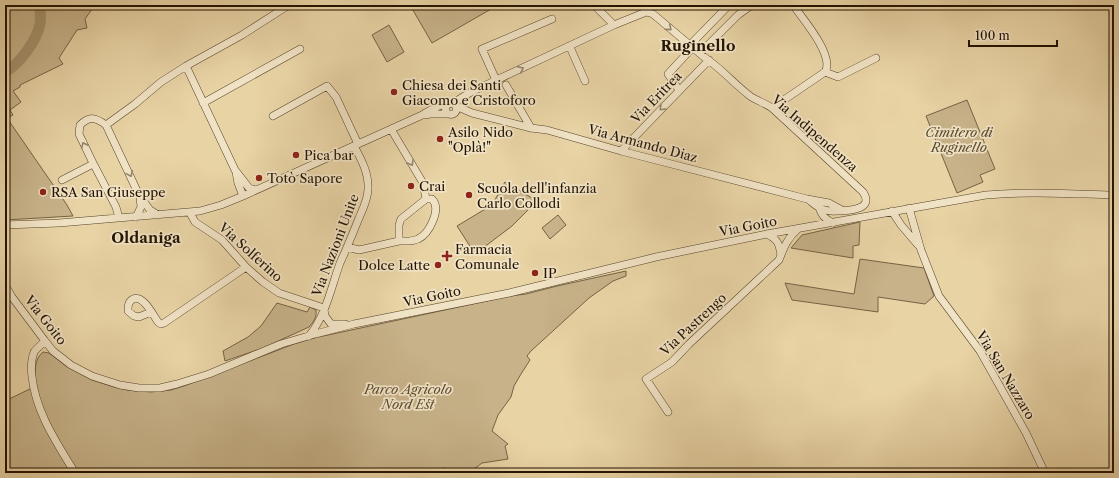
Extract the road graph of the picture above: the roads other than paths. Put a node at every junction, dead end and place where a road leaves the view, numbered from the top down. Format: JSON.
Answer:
{"nodes":[{"id":1,"x":289,"y":5,"type":"edge"},
{"id":2,"x":594,"y":5,"type":"edge"},
{"id":3,"x":650,"y":5,"type":"edge"},
{"id":4,"x":728,"y":5,"type":"edge"},
{"id":5,"x":793,"y":5,"type":"edge"},
{"id":6,"x":747,"y":6,"type":"edge"},
{"id":7,"x":646,"y":12,"type":"junction"},
{"id":8,"x":552,"y":19,"type":"dead end"},
{"id":9,"x":614,"y":25,"type":"junction"},
{"id":10,"x":570,"y":46,"type":"junction"},
{"id":11,"x":692,"y":46,"type":"junction"},
{"id":12,"x":300,"y":49,"type":"dead end"},
{"id":13,"x":700,"y":53,"type":"junction"},
{"id":14,"x":876,"y":58,"type":"dead end"},
{"id":15,"x":709,"y":60,"type":"junction"},
{"id":16,"x":186,"y":66,"type":"junction"},
{"id":17,"x":825,"y":72,"type":"junction"},
{"id":18,"x":496,"y":80,"type":"junction"},
{"id":19,"x":585,"y":81,"type":"dead end"},
{"id":20,"x":506,"y":85,"type":"dead end"},
{"id":21,"x":680,"y":90,"type":"junction"},
{"id":22,"x":203,"y":103,"type":"junction"},
{"id":23,"x":454,"y":105,"type":"junction"},
{"id":24,"x":772,"y":108,"type":"junction"},
{"id":25,"x":472,"y":113,"type":"junction"},
{"id":26,"x":451,"y":114,"type":"junction"},
{"id":27,"x":273,"y":116,"type":"dead end"},
{"id":28,"x":420,"y":116,"type":"junction"},
{"id":29,"x":106,"y":125,"type":"junction"},
{"id":30,"x":531,"y":128,"type":"junction"},
{"id":31,"x":391,"y":129,"type":"junction"},
{"id":32,"x":356,"y":145,"type":"junction"},
{"id":33,"x":621,"y":150,"type":"junction"},
{"id":34,"x":93,"y":164,"type":"junction"},
{"id":35,"x":235,"y":170,"type":"junction"},
{"id":36,"x":62,"y":180,"type":"dead end"},
{"id":37,"x":256,"y":190,"type":"junction"},
{"id":38,"x":139,"y":195,"type":"junction"},
{"id":39,"x":1114,"y":195,"type":"edge"},
{"id":40,"x":243,"y":196,"type":"junction"},
{"id":41,"x":426,"y":198,"type":"junction"},
{"id":42,"x":821,"y":208,"type":"junction"},
{"id":43,"x":909,"y":208,"type":"junction"},
{"id":44,"x":842,"y":210,"type":"junction"},
{"id":45,"x":892,"y":211,"type":"junction"},
{"id":46,"x":190,"y":213,"type":"junction"},
{"id":47,"x":158,"y":215,"type":"junction"},
{"id":48,"x":136,"y":217,"type":"junction"},
{"id":49,"x":119,"y":218,"type":"junction"},
{"id":50,"x":842,"y":221,"type":"junction"},
{"id":51,"x":913,"y":222,"type":"junction"},
{"id":52,"x":833,"y":223,"type":"junction"},
{"id":53,"x":901,"y":225,"type":"junction"},
{"id":54,"x":5,"y":226,"type":"edge"},
{"id":55,"x":813,"y":226,"type":"junction"},
{"id":56,"x":800,"y":228,"type":"junction"},
{"id":57,"x":767,"y":234,"type":"junction"},
{"id":58,"x":399,"y":241,"type":"junction"},
{"id":59,"x":347,"y":247,"type":"junction"},
{"id":60,"x":921,"y":250,"type":"junction"},
{"id":61,"x":781,"y":255,"type":"junction"},
{"id":62,"x":246,"y":267,"type":"junction"},
{"id":63,"x":5,"y":285,"type":"edge"},
{"id":64,"x":9,"y":297,"type":"edge"},
{"id":65,"x":324,"y":308,"type":"junction"},
{"id":66,"x":151,"y":312,"type":"dead end"},
{"id":67,"x":354,"y":324,"type":"junction"},
{"id":68,"x":309,"y":336,"type":"junction"},
{"id":69,"x":45,"y":341,"type":"junction"},
{"id":70,"x":668,"y":412,"type":"dead end"},
{"id":71,"x":75,"y":473,"type":"edge"},
{"id":72,"x":1045,"y":473,"type":"edge"}],
"edges":[{"from":1,"to":16,"type":"street"},
{"from":2,"to":9,"type":"street"},
{"from":3,"to":7,"type":"street"},
{"from":4,"to":11,"type":"street"},
{"from":5,"to":17,"type":"street"},
{"from":6,"to":13,"type":"street"},
{"from":7,"to":9,"type":"street"},
{"from":7,"to":11,"type":"street","name":"Via Indipendenza","one_way":true},
{"from":8,"to":18,"type":"street"},
{"from":9,"to":10,"type":"street"},
{"from":18,"to":10,"type":"street","one_way":true},
{"from":10,"to":19,"type":"street"},
{"from":11,"to":13,"type":"street","name":"Via Indipendenza"},
{"from":11,"to":21,"type":"street"},
{"from":12,"to":22,"type":"street"},
{"from":13,"to":15,"type":"street","name":"Via Indipendenza"},
{"from":14,"to":17,"type":"street"},
{"from":15,"to":21,"type":"street","name":"Via Eritrea"},
{"from":15,"to":24,"type":"street","name":"Via Indipendenza"},
{"from":16,"to":22,"type":"street"},
{"from":16,"to":29,"type":"street"},
{"from":17,"to":24,"type":"street"},
{"from":18,"to":23,"type":"street"},
{"from":20,"to":30,"type":"street"},
{"from":21,"to":33,"type":"street","name":"Via Eritrea","one_way":true},
{"from":22,"to":35,"type":"street"},
{"from":23,"to":25,"type":"street","name":"Via Armando Diaz"},
{"from":23,"to":26,"type":"street"},
{"from":23,"to":28,"type":"street","name":"Via Armando Diaz"},
{"from":24,"to":44,"type":"street","name":"Via Indipendenza"},
{"from":25,"to":26,"type":"street","name":"Via Armando Diaz"},
{"from":25,"to":30,"type":"street","name":"Via Armando Diaz"},
{"from":26,"to":28,"type":"street","name":"Via Armando Diaz"},
{"from":27,"to":32,"type":"street","name":"Via Nazioni Unite"},
{"from":28,"to":31,"type":"street","name":"Via Armando Diaz"},
{"from":34,"to":29,"type":"street","one_way":true},
{"from":29,"to":38,"type":"street","one_way":true},
{"from":30,"to":33,"type":"street","name":"Via Armando Diaz"},
{"from":31,"to":32,"type":"street","name":"Via Armando Diaz"},
{"from":31,"to":41,"type":"street","one_way":true},
{"from":32,"to":37,"type":"street","name":"Via Armando Diaz"},
{"from":32,"to":59,"type":"street","name":"Via Nazioni Unite"},
{"from":33,"to":42,"type":"street","name":"Via Armando Diaz"},
{"from":34,"to":36,"type":"street"},
{"from":34,"to":49,"type":"street"},
{"from":35,"to":37,"type":"street"},
{"from":35,"to":40,"type":"street"},
{"from":37,"to":40,"type":"street","name":"Via Armando Diaz"},
{"from":38,"to":47,"type":"street"},
{"from":38,"to":48,"type":"street"},
{"from":39,"to":43,"type":"street","name":"Via Goito"},
{"from":40,"to":46,"type":"street","name":"Via Armando Diaz"},
{"from":41,"to":58,"type":"street"},
{"from":41,"to":58,"type":"street"},
{"from":42,"to":44,"type":"street","name":"Via Indipendenza"},
{"from":42,"to":52,"type":"street","name":"Via Armando Diaz"},
{"from":42,"to":55,"type":"street"},
{"from":43,"to":45,"type":"street","name":"Via Goito"},
{"from":43,"to":51,"type":"street","name":"Via San Nazzaro"},
{"from":44,"to":50,"type":"street"},
{"from":45,"to":50,"type":"street","name":"Via Goito"},
{"from":45,"to":53,"type":"street","name":"Via San Nazzaro"},
{"from":46,"to":47,"type":"street","name":"Via Armando Diaz"},
{"from":46,"to":62,"type":"street","name":"Via Solferino"},
{"from":47,"to":48,"type":"street","name":"Via Armando Diaz"},
{"from":48,"to":49,"type":"street","name":"Via Armando Diaz"},
{"from":49,"to":54,"type":"street","name":"Via Armando Diaz"},
{"from":50,"to":52,"type":"street","name":"Via Goito"},
{"from":51,"to":53,"type":"street"},
{"from":51,"to":60,"type":"street","name":"Via San Nazzaro"},
{"from":52,"to":55,"type":"street","name":"Via Goito"},
{"from":53,"to":60,"type":"street","name":"Via San Nazzaro"},
{"from":55,"to":56,"type":"street","name":"Via Goito"},
{"from":56,"to":57,"type":"street","name":"Via Goito"},
{"from":56,"to":61,"type":"street","name":"Via Pastrengo"},
{"from":57,"to":61,"type":"street"},
{"from":57,"to":67,"type":"street","name":"Via Goito"},
{"from":58,"to":59,"type":"street"},
{"from":59,"to":65,"type":"street","name":"Via Nazioni Unite"},
{"from":60,"to":72,"type":"street","name":"Via San Nazzaro"},
{"from":61,"to":70,"type":"street","name":"Via Pastrengo"},
{"from":62,"to":65,"type":"street","name":"Via Solferino"},
{"from":62,"to":66,"type":"street"},
{"from":63,"to":64,"type":"street","name":"Via Goito"},
{"from":64,"to":69,"type":"street","name":"Via Goito"},
{"from":65,"to":67,"type":"street","name":"Via Nazioni Unite"},
{"from":65,"to":68,"type":"street","name":"Via Nazioni Unite"},
{"from":67,"to":68,"type":"street","name":"Via Goito"},
{"from":68,"to":69,"type":"street","name":"Via Goito"},
{"from":69,"to":71,"type":"street"}]}
